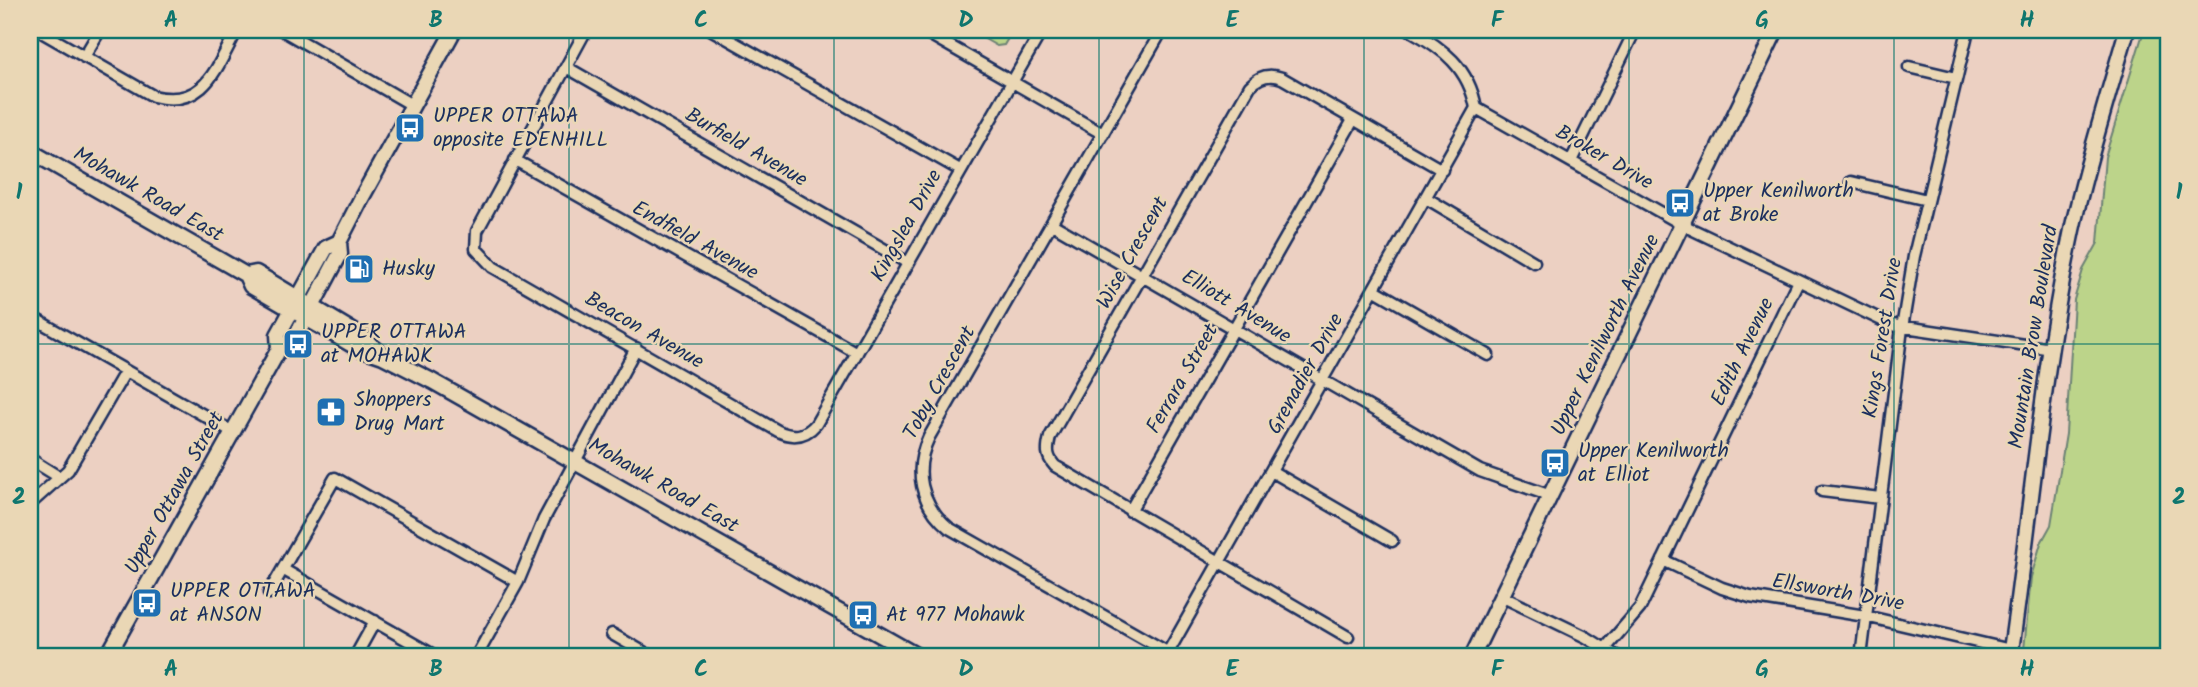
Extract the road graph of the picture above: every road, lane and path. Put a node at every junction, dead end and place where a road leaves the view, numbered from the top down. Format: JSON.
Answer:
{"nodes":[{"id":1,"x":38,"y":30,"type":"edge"},
{"id":2,"x":100,"y":30,"type":"edge"},
{"id":3,"x":237,"y":30,"type":"edge"},
{"id":4,"x":282,"y":30,"type":"edge"},
{"id":5,"x":454,"y":30,"type":"edge"},
{"id":6,"x":586,"y":30,"type":"edge"},
{"id":7,"x":712,"y":30,"type":"edge"},
{"id":8,"x":922,"y":30,"type":"edge"},
{"id":9,"x":1042,"y":30,"type":"edge"},
{"id":10,"x":1162,"y":30,"type":"edge"},
{"id":11,"x":1410,"y":30,"type":"edge"},
{"id":12,"x":1633,"y":30,"type":"edge"},
{"id":13,"x":1776,"y":30,"type":"edge"},
{"id":14,"x":1968,"y":30,"type":"edge"},
{"id":15,"x":2127,"y":30,"type":"edge"},
{"id":16,"x":84,"y":57,"type":"junction"},
{"id":17,"x":566,"y":67,"type":"junction"},
{"id":18,"x":1909,"y":67,"type":"dead end"},
{"id":19,"x":1956,"y":78,"type":"junction"},
{"id":20,"x":1012,"y":81,"type":"junction"},
{"id":21,"x":412,"y":105,"type":"junction"},
{"id":22,"x":1476,"y":108,"type":"junction"},
{"id":23,"x":1353,"y":120,"type":"junction"},
{"id":24,"x":1103,"y":134,"type":"junction"},
{"id":25,"x":30,"y":151,"type":"edge"},
{"id":26,"x":515,"y":160,"type":"junction"},
{"id":27,"x":1571,"y":161,"type":"junction"},
{"id":28,"x":960,"y":170,"type":"junction"},
{"id":29,"x":1442,"y":170,"type":"junction"},
{"id":30,"x":1851,"y":182,"type":"dead end"},
{"id":31,"x":1426,"y":198,"type":"junction"},
{"id":32,"x":1927,"y":200,"type":"junction"},
{"id":33,"x":1052,"y":224,"type":"junction"},
{"id":34,"x":1683,"y":224,"type":"junction"},
{"id":35,"x":339,"y":242,"type":"junction"},
{"id":36,"x":1534,"y":262,"type":"dead end"},
{"id":37,"x":908,"y":263,"type":"junction"},
{"id":38,"x":1143,"y":275,"type":"junction"},
{"id":39,"x":1798,"y":281,"type":"junction"},
{"id":40,"x":1375,"y":290,"type":"junction"},
{"id":41,"x":295,"y":304,"type":"junction"},
{"id":42,"x":309,"y":312,"type":"junction"},
{"id":43,"x":30,"y":316,"type":"edge"},
{"id":44,"x":1902,"y":328,"type":"junction"},
{"id":45,"x":1234,"y":329,"type":"junction"},
{"id":46,"x":636,"y":348,"type":"junction"},
{"id":47,"x":279,"y":349,"type":"junction"},
{"id":48,"x":2052,"y":349,"type":"junction"},
{"id":49,"x":857,"y":353,"type":"junction"},
{"id":50,"x":1488,"y":355,"type":"dead end"},
{"id":51,"x":125,"y":372,"type":"junction"},
{"id":52,"x":1324,"y":381,"type":"junction"},
{"id":53,"x":233,"y":432,"type":"junction"},
{"id":54,"x":800,"y":436,"type":"joint"},
{"id":55,"x":30,"y":459,"type":"edge"},
{"id":56,"x":575,"y":460,"type":"junction"},
{"id":57,"x":1273,"y":472,"type":"junction"},
{"id":58,"x":59,"y":477,"type":"junction"},
{"id":59,"x":1822,"y":491,"type":"dead end"},
{"id":60,"x":1551,"y":496,"type":"junction"},
{"id":61,"x":1880,"y":498,"type":"junction"},
{"id":62,"x":30,"y":504,"type":"edge"},
{"id":63,"x":1130,"y":511,"type":"junction"},
{"id":64,"x":1392,"y":541,"type":"dead end"},
{"id":65,"x":1663,"y":561,"type":"junction"},
{"id":66,"x":1220,"y":563,"type":"junction"},
{"id":67,"x":284,"y":570,"type":"junction"},
{"id":68,"x":518,"y":582,"type":"junction"},
{"id":69,"x":270,"y":593,"type":"dead end"},
{"id":70,"x":1503,"y":597,"type":"junction"},
{"id":71,"x":1867,"y":616,"type":"junction"},
{"id":72,"x":375,"y":621,"type":"junction"},
{"id":73,"x":612,"y":634,"type":"dead end"},
{"id":74,"x":1348,"y":637,"type":"dead end"},
{"id":75,"x":1605,"y":648,"type":"junction"},
{"id":76,"x":2011,"y":654,"type":"edge"},
{"id":77,"x":646,"y":656,"type":"edge"},
{"id":78,"x":1170,"y":656,"type":"edge"},
{"id":79,"x":107,"y":657,"type":"edge"},
{"id":80,"x":355,"y":657,"type":"edge"},
{"id":81,"x":437,"y":657,"type":"edge"},
{"id":82,"x":476,"y":657,"type":"edge"},
{"id":83,"x":919,"y":657,"type":"edge"},
{"id":84,"x":1472,"y":657,"type":"edge"},
{"id":85,"x":1598,"y":657,"type":"edge"},
{"id":86,"x":1618,"y":657,"type":"edge"},
{"id":87,"x":1861,"y":657,"type":"edge"}],
"edges":[{"from":1,"to":16,"type":"street"},
{"from":2,"to":16,"type":"street"},
{"from":3,"to":16,"type":"street"},
{"from":4,"to":21,"type":"street"},
{"from":5,"to":21,"type":"main road","name":"Upper Ottawa Street"},
{"from":6,"to":17,"type":"street"},
{"from":7,"to":28,"type":"street"},
{"from":8,"to":20,"type":"street"},
{"from":9,"to":20,"type":"street","name":"Kingslea Drive"},
{"from":10,"to":24,"type":"street","name":"Toby Crescent"},
{"from":11,"to":22,"type":"street"},
{"from":12,"to":27,"type":"street"},
{"from":13,"to":34,"type":"main road","name":"Upper Kenilworth Avenue"},
{"from":14,"to":19,"type":"street","name":"Kings Forest Drive"},
{"from":15,"to":48,"type":"main road","name":"Mountain Brow Boulevard"},
{"from":17,"to":26,"type":"street"},
{"from":17,"to":37,"type":"street","name":"Burfield Avenue"},
{"from":18,"to":19,"type":"street"},
{"from":19,"to":32,"type":"street","name":"Kings Forest Drive"},
{"from":20,"to":24,"type":"street"},
{"from":20,"to":28,"type":"street","name":"Kingslea Drive"},
{"from":21,"to":35,"type":"main road","name":"Upper Ottawa Street"},
{"from":22,"to":27,"type":"street","name":"Broker Drive"},
{"from":22,"to":29,"type":"street","name":"Grenadier Drive"},
{"from":23,"to":29,"type":"street","name":"Wise Crescent"},
{"from":23,"to":38,"type":"street","name":"Wise Crescent"},
{"from":23,"to":45,"type":"street","name":"Ferrara Street"},
{"from":24,"to":33,"type":"street","name":"Toby Crescent"},
{"from":25,"to":41,"type":"main road","name":"Mohawk Road East"},
{"from":26,"to":46,"type":"street","name":"Beacon Avenue"},
{"from":26,"to":49,"type":"street","name":"Endfield Avenue"},
{"from":27,"to":34,"type":"street","name":"Broker Drive"},
{"from":28,"to":37,"type":"street","name":"Kingslea Drive"},
{"from":29,"to":31,"type":"street","name":"Grenadier Drive"},
{"from":30,"to":32,"type":"street"},
{"from":31,"to":36,"type":"street"},
{"from":31,"to":40,"type":"street","name":"Grenadier Drive"},
{"from":32,"to":44,"type":"street","name":"Kings Forest Drive"},
{"from":33,"to":38,"type":"street","name":"Elliott Avenue"},
{"from":33,"to":78,"type":"street","name":"Toby Crescent"},
{"from":34,"to":39,"type":"street","name":"Broker Drive"},
{"from":34,"to":60,"type":"main road","name":"Upper Kenilworth Avenue"},
{"from":35,"to":41,"type":"main road","name":"Upper Ottawa Street"},
{"from":35,"to":42,"type":"main road","name":"Upper Ottawa Street"},
{"from":37,"to":49,"type":"street","name":"Kingslea Drive"},
{"from":38,"to":45,"type":"street","name":"Elliott Avenue"},
{"from":38,"to":63,"type":"street","name":"Wise Crescent"},
{"from":39,"to":44,"type":"street","name":"Broker Drive"},
{"from":39,"to":65,"type":"street","name":"Edith Avenue"},
{"from":40,"to":50,"type":"street"},
{"from":40,"to":52,"type":"street","name":"Grenadier Drive"},
{"from":41,"to":42,"type":"main road","name":"Mohawk Road East"},
{"from":41,"to":47,"type":"main road","name":"Upper Ottawa Street"},
{"from":42,"to":47,"type":"main road","name":"Upper Ottawa Street"},
{"from":42,"to":56,"type":"main road","name":"Mohawk Road East"},
{"from":43,"to":51,"type":"street"},
{"from":44,"to":48,"type":"street","name":"Broker Drive"},
{"from":44,"to":61,"type":"street","name":"Kings Forest Drive"},
{"from":45,"to":52,"type":"street","name":"Elliott Avenue"},
{"from":45,"to":63,"type":"street","name":"Ferrara Street"},
{"from":46,"to":54,"type":"street","name":"Beacon Avenue"},
{"from":46,"to":56,"type":"street"},
{"from":47,"to":53,"type":"main road","name":"Upper Ottawa Street"},
{"from":48,"to":76,"type":"main road","name":"Mountain Brow Boulevard"},
{"from":49,"to":54,"type":"street","name":"Kingslea Drive"},
{"from":51,"to":53,"type":"street"},
{"from":51,"to":58,"type":"street"},
{"from":52,"to":57,"type":"street","name":"Grenadier Drive"},
{"from":52,"to":60,"type":"street","name":"Elliott Avenue"},
{"from":53,"to":79,"type":"main road","name":"Upper Ottawa Street"},
{"from":55,"to":58,"type":"street"},
{"from":56,"to":68,"type":"street"},
{"from":56,"to":83,"type":"main road","name":"Mohawk Road East"},
{"from":57,"to":64,"type":"street"},
{"from":57,"to":66,"type":"street","name":"Grenadier Drive"},
{"from":58,"to":62,"type":"street"},
{"from":59,"to":61,"type":"street"},
{"from":60,"to":70,"type":"main road","name":"Upper Kenilworth Avenue"},
{"from":61,"to":71,"type":"street","name":"Kings Forest Drive"},
{"from":63,"to":66,"type":"street","name":"Wise Crescent"},
{"from":65,"to":71,"type":"street","name":"Ellsworth Drive"},
{"from":65,"to":75,"type":"street","name":"Edith Avenue"},
{"from":66,"to":74,"type":"street","name":"Wise Crescent"},
{"from":66,"to":78,"type":"street","name":"Grenadier Drive"},
{"from":67,"to":68,"type":"street"},
{"from":67,"to":69,"type":"street"},
{"from":67,"to":72,"type":"street"},
{"from":68,"to":82,"type":"street"},
{"from":70,"to":75,"type":"street"},
{"from":70,"to":84,"type":"main road","name":"Upper Kenilworth Avenue"},
{"from":71,"to":76,"type":"street","name":"Ellsworth Drive"},
{"from":71,"to":87,"type":"street","name":"Kings Forest Drive"},
{"from":72,"to":80,"type":"street"},
{"from":72,"to":81,"type":"street"},
{"from":73,"to":77,"type":"street"},
{"from":75,"to":85,"type":"street","name":"Edith Avenue"},
{"from":75,"to":86,"type":"street"}]}
